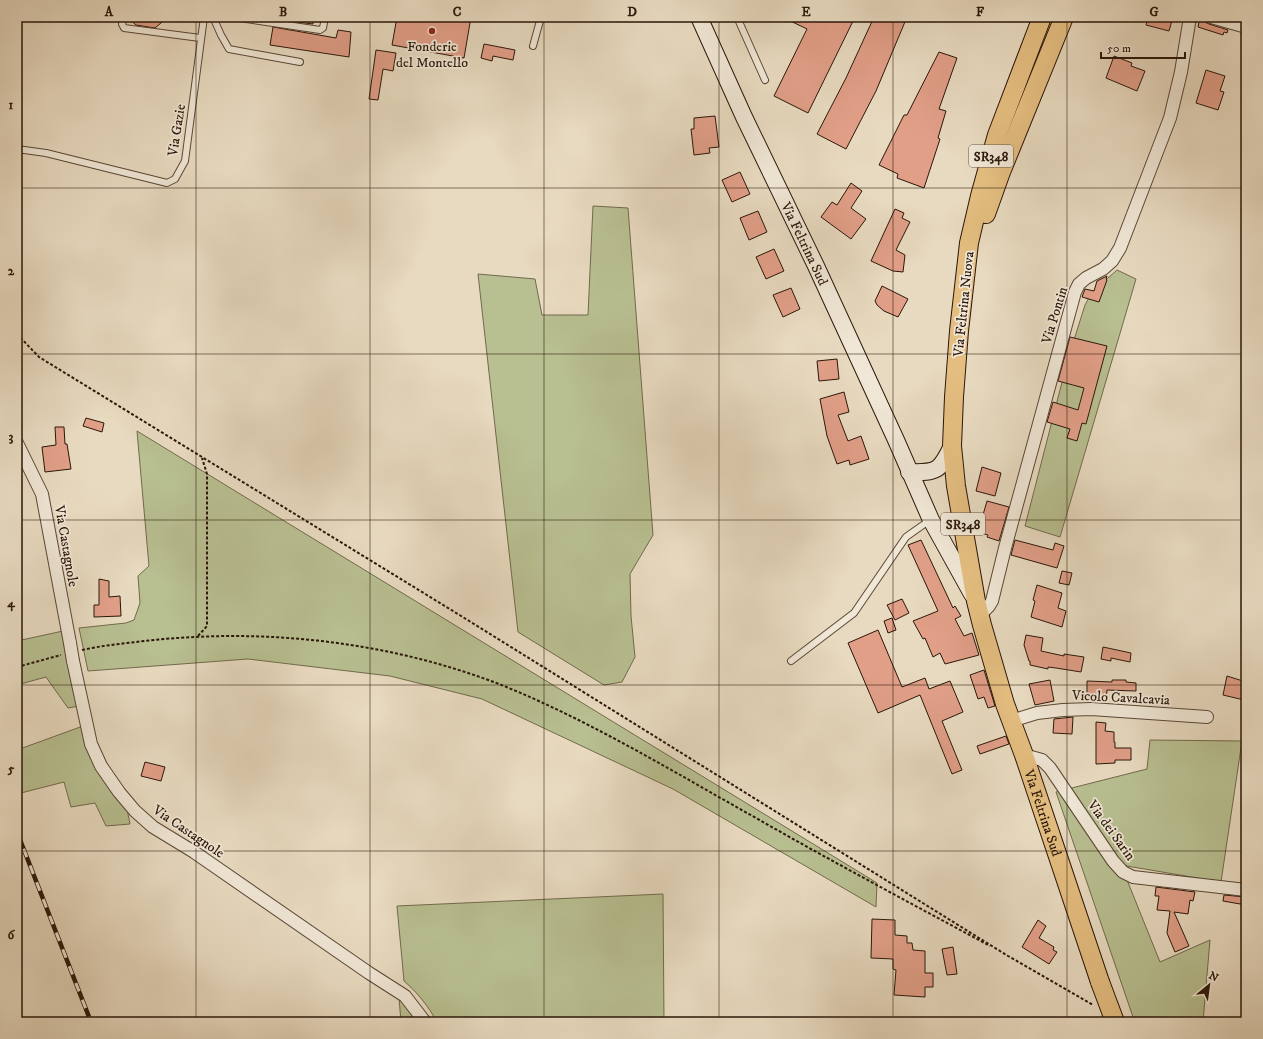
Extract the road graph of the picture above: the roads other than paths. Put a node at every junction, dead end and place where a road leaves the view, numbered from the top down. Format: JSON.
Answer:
{"nodes":[{"id":1,"x":124,"y":17,"type":"edge"},
{"id":2,"x":204,"y":17,"type":"edge"},
{"id":3,"x":213,"y":17,"type":"edge"},
{"id":4,"x":233,"y":17,"type":"edge"},
{"id":5,"x":325,"y":17,"type":"edge"},
{"id":6,"x":541,"y":17,"type":"edge"},
{"id":7,"x":699,"y":17,"type":"edge"},
{"id":8,"x":737,"y":17,"type":"edge"},
{"id":9,"x":1042,"y":17,"type":"edge"},
{"id":10,"x":1064,"y":17,"type":"edge"},
{"id":11,"x":1190,"y":17,"type":"edge"},
{"id":12,"x":1211,"y":17,"type":"edge"},
{"id":13,"x":1246,"y":27,"type":"edge"},
{"id":14,"x":200,"y":38,"type":"junction"},
{"id":15,"x":533,"y":46,"type":"dead end"},
{"id":16,"x":300,"y":62,"type":"dead end"},
{"id":17,"x":765,"y":80,"type":"dead end"},
{"id":18,"x":17,"y":149,"type":"edge"},
{"id":19,"x":962,"y":301,"type":"junction"},
{"id":20,"x":17,"y":443,"type":"edge"},
{"id":21,"x":952,"y":446,"type":"junction"},
{"id":22,"x":909,"y":472,"type":"junction"},
{"id":23,"x":931,"y":520,"type":"junction"},
{"id":24,"x":978,"y":608,"type":"junction"},
{"id":25,"x":791,"y":661,"type":"dead end"},
{"id":26,"x":1207,"y":717,"type":"dead end"},
{"id":27,"x":1012,"y":721,"type":"junction"},
{"id":28,"x":1024,"y":755,"type":"junction"},
{"id":29,"x":1246,"y":890,"type":"edge"},
{"id":30,"x":425,"y":1022,"type":"edge"},
{"id":31,"x":1115,"y":1022,"type":"edge"}],
"edges":[{"from":1,"to":14,"type":"lane"},
{"from":2,"to":14,"type":"lane","name":"Via Gazie"},
{"from":3,"to":16,"type":"lane"},
{"from":4,"to":5,"type":"lane"},
{"from":6,"to":15,"type":"lane"},
{"from":7,"to":22,"type":"main road","name":"Via Feltrina Sud"},
{"from":8,"to":17,"type":"lane"},
{"from":9,"to":19,"type":"main road","name":"Via Feltrina Nuova","number":"SR348"},
{"from":10,"to":19,"type":"main road"},
{"from":11,"to":24,"type":"street","name":"Via Pontin"},
{"from":12,"to":13,"type":"street"},
{"from":14,"to":18,"type":"lane","name":"Via Gazie"},
{"from":19,"to":21,"type":"main road","name":"Via Feltrina Nuova","number":"SR348"},
{"from":20,"to":30,"type":"street","name":"Via Castagnole"},
{"from":21,"to":22,"type":"main road"},
{"from":21,"to":24,"type":"main road","name":"Via Feltrina Nuova","number":"SR348"},
{"from":22,"to":23,"type":"main road","name":"Via Feltrina Sud"},
{"from":23,"to":24,"type":"main road","name":"Via Feltrina Sud"},
{"from":23,"to":25,"type":"lane"},
{"from":24,"to":27,"type":"main road","name":"Via Feltrina Sud","number":"SR348"},
{"from":26,"to":27,"type":"street","name":"Vicolo Cavalcavia"},
{"from":27,"to":28,"type":"main road","name":"Via Feltrina Sud"},
{"from":28,"to":29,"type":"street","name":"Via dei Sarin"},
{"from":28,"to":31,"type":"main road","name":"Via Feltrina Sud","bridge":true}]}
